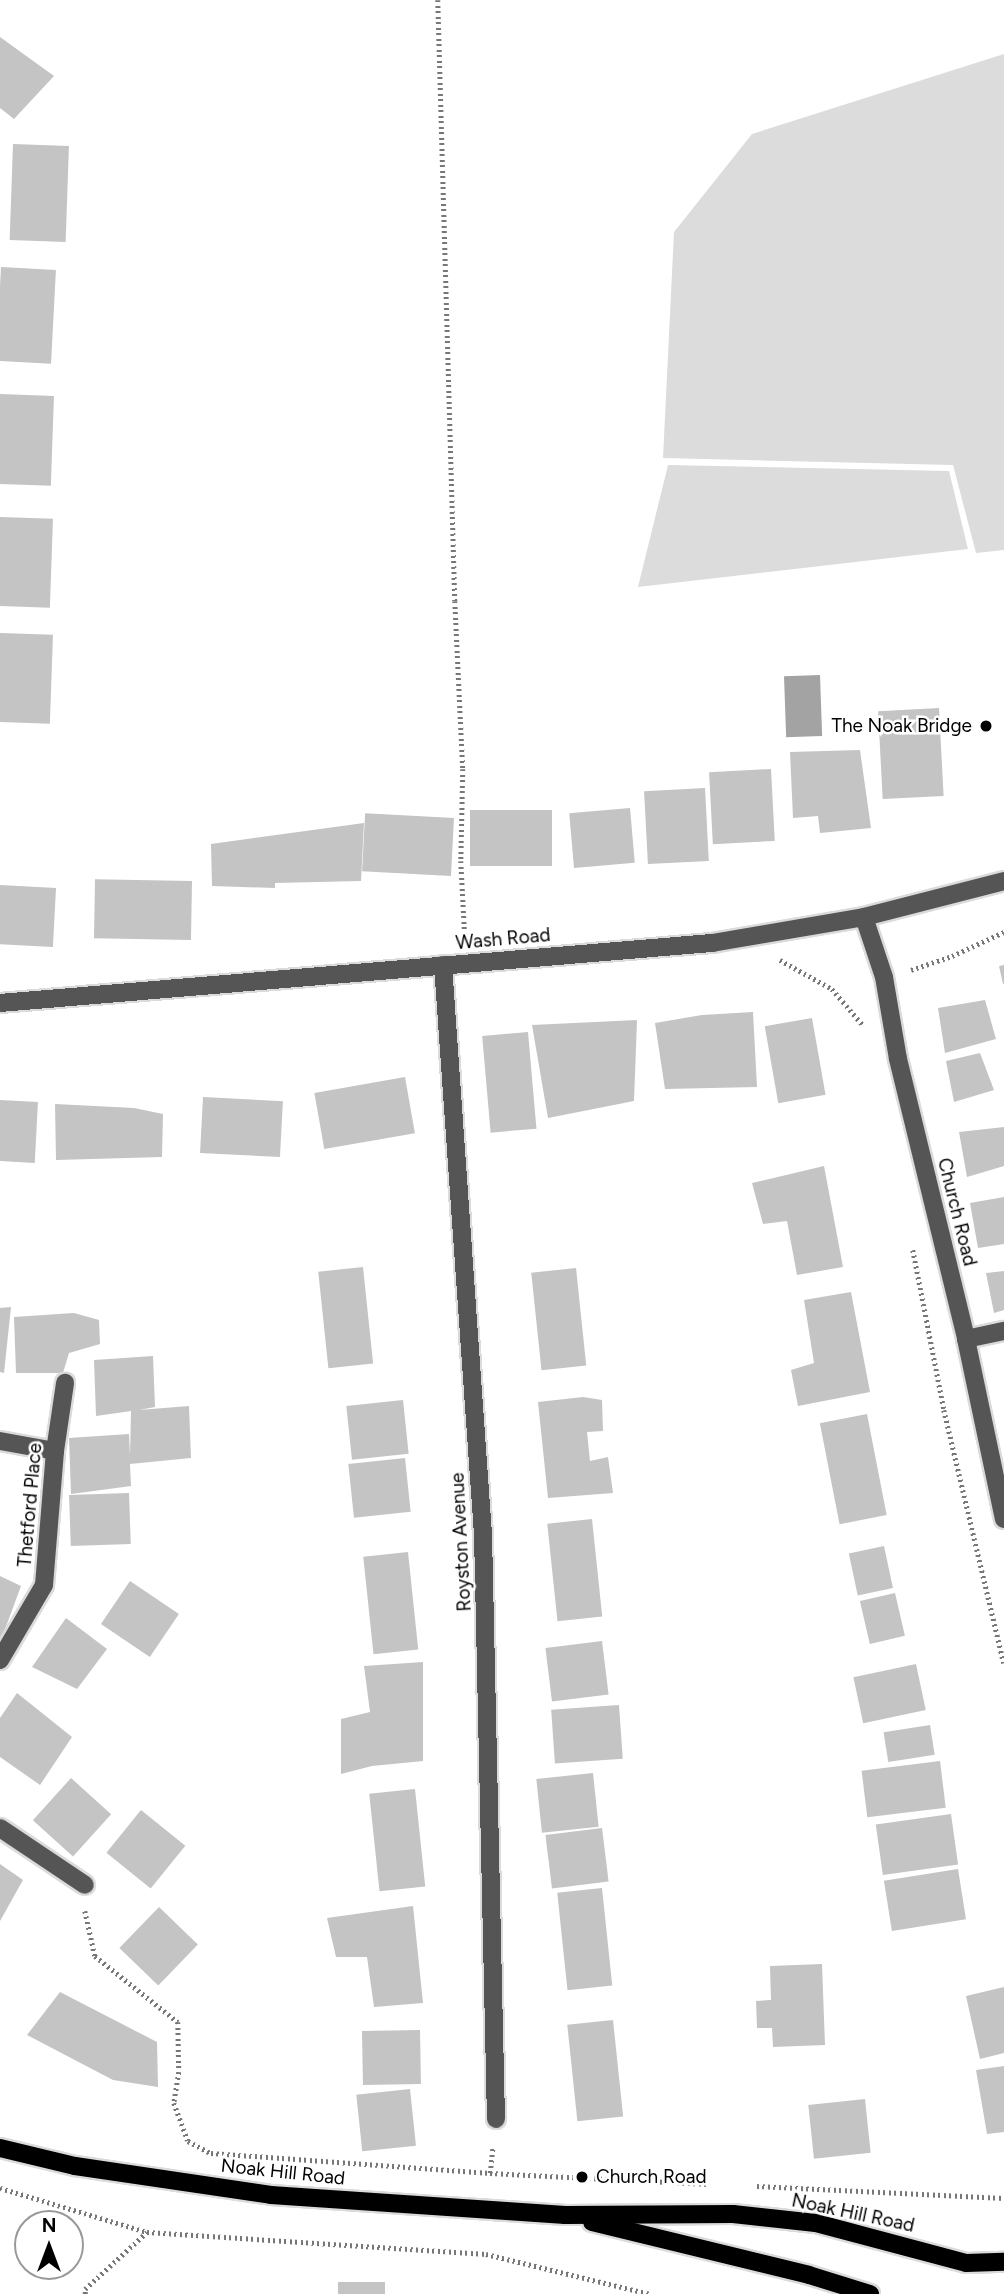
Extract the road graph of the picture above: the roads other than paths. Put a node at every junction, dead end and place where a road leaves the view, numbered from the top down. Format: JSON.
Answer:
{"nodes":[{"id":1,"x":1004,"y":881,"type":"edge"},
{"id":2,"x":864,"y":917,"type":"junction"},
{"id":3,"x":443,"y":965,"type":"junction"},
{"id":4,"x":0,"y":1003,"type":"edge"},
{"id":5,"x":1004,"y":1331,"type":"edge"},
{"id":6,"x":966,"y":1339,"type":"junction"},
{"id":7,"x":65,"y":1383,"type":"dead end"},
{"id":8,"x":0,"y":1441,"type":"edge"},
{"id":9,"x":55,"y":1451,"type":"junction"},
{"id":10,"x":1004,"y":1519,"type":"edge"},
{"id":11,"x":0,"y":1660,"type":"edge"},
{"id":12,"x":0,"y":1828,"type":"edge"},
{"id":13,"x":85,"y":1885,"type":"road end"},
{"id":14,"x":496,"y":2119,"type":"dead end"},
{"id":15,"x":0,"y":2148,"type":"edge"},
{"id":16,"x":565,"y":2215,"type":"junction"},
{"id":17,"x":1004,"y":2262,"type":"edge"},
{"id":18,"x":870,"y":2294,"type":"edge"}],
"edges":[{"from":1,"to":2,"type":"street","name":"Wash Road"},
{"from":2,"to":3,"type":"street","name":"Wash Road"},
{"from":2,"to":6,"type":"street","name":"Church Road"},
{"from":3,"to":4,"type":"street","name":"Wash Road"},
{"from":3,"to":14,"type":"street","name":"Royston Avenue"},
{"from":5,"to":6,"type":"street"},
{"from":6,"to":10,"type":"street","name":"Church Road"},
{"from":7,"to":9,"type":"street","name":"Thetford Place"},
{"from":8,"to":9,"type":"street"},
{"from":9,"to":11,"type":"street","name":"Thetford Place"},
{"from":12,"to":13,"type":"street"},
{"from":15,"to":16,"type":"main road","name":"Noak Hill Road"},
{"from":16,"to":17,"type":"main road","name":"Noak Hill Road"},
{"from":16,"to":18,"type":"main road","name":"Noak Hill Road"}]}
